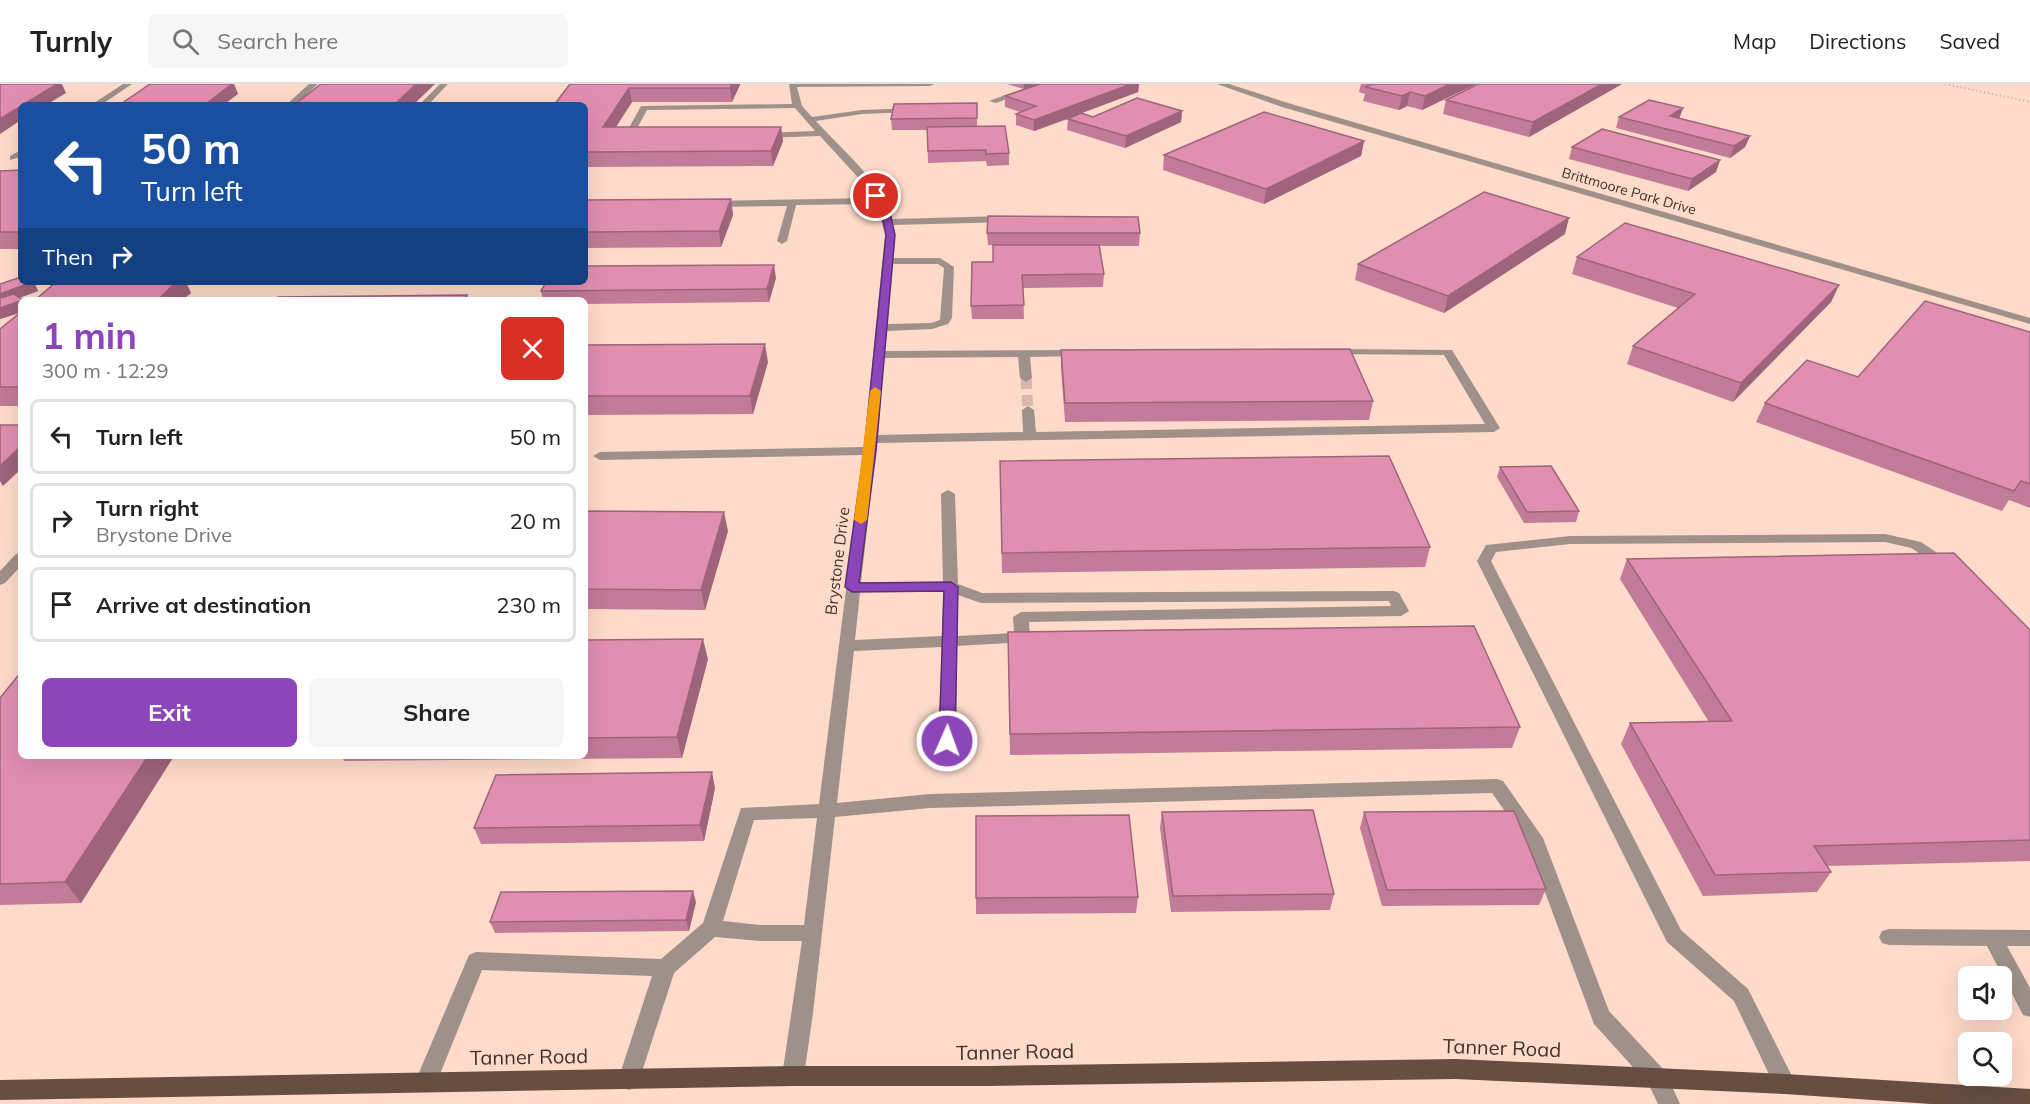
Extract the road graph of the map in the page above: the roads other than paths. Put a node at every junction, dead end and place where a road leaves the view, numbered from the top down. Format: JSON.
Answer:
{"nodes":[{"id":1,"x":128,"y":84,"type":"edge"},
{"id":2,"x":314,"y":84,"type":"edge"},
{"id":3,"x":444,"y":84,"type":"edge"},
{"id":4,"x":930,"y":84,"type":"edge"},
{"id":5,"x":1044,"y":84,"type":"edge"},
{"id":6,"x":1221,"y":84,"type":"edge"},
{"id":7,"x":1256,"y":84,"type":"edge"},
{"id":8,"x":793,"y":85,"type":"edge"},
{"id":9,"x":1241,"y":90,"type":"junction"},
{"id":10,"x":993,"y":101,"type":"dead end"},
{"id":11,"x":100,"y":102,"type":"edge"},
{"id":12,"x":293,"y":102,"type":"edge"},
{"id":13,"x":426,"y":102,"type":"edge"},
{"id":14,"x":797,"y":106,"type":"junction"},
{"id":15,"x":918,"y":110,"type":"edge"},
{"id":16,"x":809,"y":120,"type":"junction"},
{"id":17,"x":821,"y":133,"type":"junction"},
{"id":18,"x":756,"y":136,"type":"edge"},
{"id":19,"x":652,"y":137,"type":"edge"},
{"id":20,"x":880,"y":201,"type":"junction"},
{"id":21,"x":792,"y":203,"type":"junction"},
{"id":22,"x":704,"y":204,"type":"edge"},
{"id":23,"x":1020,"y":219,"type":"edge"},
{"id":24,"x":887,"y":222,"type":"junction"},
{"id":25,"x":782,"y":241,"type":"dead end"},
{"id":26,"x":887,"y":261,"type":"junction"},
{"id":27,"x":2030,"y":321,"type":"edge"},
{"id":28,"x":881,"y":328,"type":"junction"},
{"id":29,"x":1319,"y":352,"type":"edge"},
{"id":30,"x":1095,"y":353,"type":"edge"},
{"id":31,"x":1024,"y":354,"type":"junction"},
{"id":32,"x":878,"y":355,"type":"junction"},
{"id":33,"x":1026,"y":378,"type":"tunnel mouth"},
{"id":34,"x":1028,"y":410,"type":"tunnel mouth"},
{"id":35,"x":1030,"y":436,"type":"junction"},
{"id":36,"x":870,"y":445,"type":"junction"},
{"id":37,"x":600,"y":456,"type":"dead end"},
{"id":38,"x":948,"y":494,"type":"dead end"},
{"id":39,"x":18,"y":560,"type":"edge"},
{"id":40,"x":1956,"y":570,"type":"edge"},
{"id":41,"x":0,"y":580,"type":"edge"},
{"id":42,"x":852,"y":587,"type":"junction"},
{"id":43,"x":951,"y":587,"type":"junction"},
{"id":44,"x":1126,"y":597,"type":"junction"},
{"id":45,"x":1129,"y":616,"type":"junction"},
{"id":46,"x":950,"y":641,"type":"junction"},
{"id":47,"x":845,"y":646,"type":"junction"},
{"id":48,"x":947,"y":741,"type":"dead end"},
{"id":49,"x":826,"y":811,"type":"junction"},
{"id":50,"x":711,"y":928,"type":"junction"},
{"id":51,"x":812,"y":933,"type":"junction"},
{"id":52,"x":1889,"y":937,"type":"dead end"},
{"id":53,"x":2030,"y":938,"type":"edge"},
{"id":54,"x":1992,"y":939,"type":"junction"},
{"id":55,"x":665,"y":968,"type":"junction"},
{"id":56,"x":2030,"y":1008,"type":"edge"},
{"id":57,"x":794,"y":1076,"type":"junction"},
{"id":58,"x":1657,"y":1078,"type":"junction"},
{"id":59,"x":628,"y":1080,"type":"junction"},
{"id":60,"x":426,"y":1082,"type":"junction"},
{"id":61,"x":1785,"y":1084,"type":"junction"},
{"id":62,"x":0,"y":1090,"type":"edge"},
{"id":63,"x":2030,"y":1100,"type":"edge"},
{"id":64,"x":1669,"y":1104,"type":"edge"}],
"edges":[{"from":1,"to":11,"type":"street"},
{"from":2,"to":12,"type":"street"},
{"from":3,"to":13,"type":"street"},
{"from":4,"to":8,"type":"street"},
{"from":5,"to":10,"type":"street"},
{"from":6,"to":9,"type":"street","name":"Brittmoore Park Drive"},
{"from":7,"to":9,"type":"street"},
{"from":8,"to":14,"type":"street","name":"Brystone Drive"},
{"from":9,"to":27,"type":"street","name":"Brittmoore Park Drive"},
{"from":14,"to":16,"type":"street","name":"Brystone Drive"},
{"from":14,"to":19,"type":"street"},
{"from":15,"to":16,"type":"street"},
{"from":16,"to":17,"type":"street","name":"Brystone Drive"},
{"from":17,"to":18,"type":"street"},
{"from":17,"to":20,"type":"street","name":"Brystone Drive"},
{"from":20,"to":21,"type":"street"},
{"from":20,"to":24,"type":"street","name":"Brystone Drive"},
{"from":21,"to":22,"type":"street"},
{"from":21,"to":25,"type":"street"},
{"from":23,"to":24,"type":"street"},
{"from":24,"to":26,"type":"street","name":"Brystone Drive"},
{"from":26,"to":28,"type":"street","name":"Brystone Drive"},
{"from":26,"to":28,"type":"street"},
{"from":28,"to":32,"type":"street","name":"Brystone Drive"},
{"from":29,"to":35,"type":"street"},
{"from":30,"to":31,"type":"street"},
{"from":31,"to":32,"type":"street"},
{"from":31,"to":33,"type":"street"},
{"from":32,"to":36,"type":"street","name":"Brystone Drive"},
{"from":34,"to":35,"type":"street"},
{"from":35,"to":36,"type":"street"},
{"from":36,"to":37,"type":"street"},
{"from":36,"to":42,"type":"street","name":"Brystone Drive"},
{"from":38,"to":43,"type":"street"},
{"from":39,"to":41,"type":"street"},
{"from":40,"to":61,"type":"street"},
{"from":42,"to":43,"type":"street"},
{"from":42,"to":47,"type":"street","name":"Brystone Drive"},
{"from":43,"to":44,"type":"street"},
{"from":43,"to":46,"type":"street"},
{"from":44,"to":45,"type":"street"},
{"from":44,"to":45,"type":"street"},
{"from":45,"to":46,"type":"street"},
{"from":46,"to":47,"type":"street"},
{"from":46,"to":48,"type":"street"},
{"from":47,"to":49,"type":"street","name":"Brystone Drive"},
{"from":49,"to":50,"type":"street"},
{"from":49,"to":51,"type":"street","name":"Brystone Drive"},
{"from":49,"to":58,"type":"street"},
{"from":50,"to":51,"type":"street"},
{"from":50,"to":55,"type":"street"},
{"from":51,"to":57,"type":"street","name":"Brystone Drive"},
{"from":52,"to":54,"type":"street"},
{"from":53,"to":54,"type":"street"},
{"from":54,"to":56,"type":"street"},
{"from":55,"to":59,"type":"street"},
{"from":55,"to":60,"type":"street"},
{"from":57,"to":58,"type":"main road","name":"Tanner Road"},
{"from":57,"to":59,"type":"main road","name":"Tanner Road"},
{"from":58,"to":61,"type":"main road","name":"Tanner Road"},
{"from":58,"to":64,"type":"street"},
{"from":59,"to":60,"type":"main road","name":"Tanner Road"},
{"from":60,"to":62,"type":"main road","name":"Tanner Road"},
{"from":61,"to":63,"type":"main road","name":"Tanner Road"}]}
